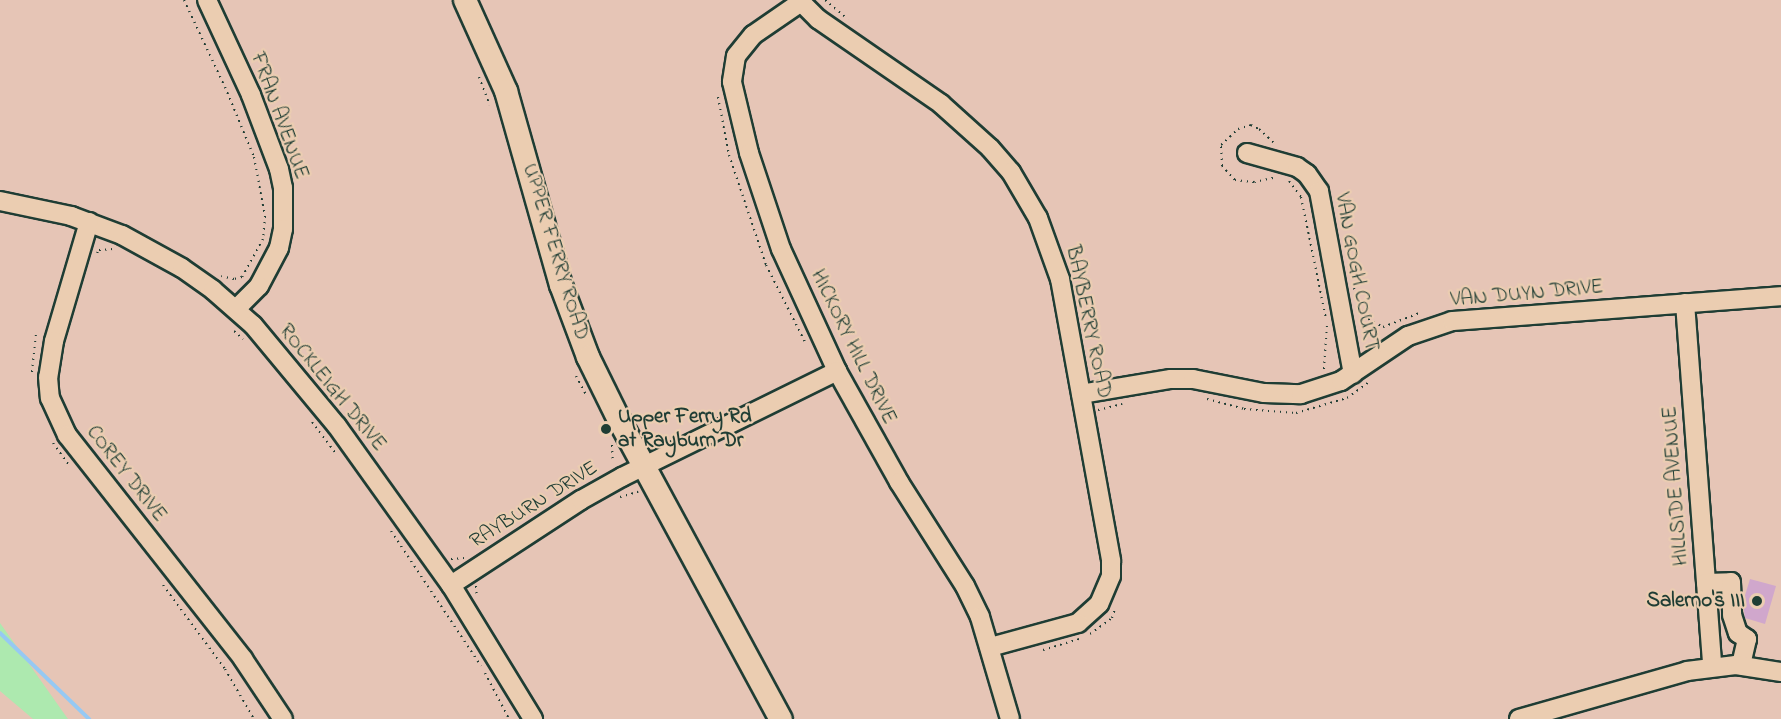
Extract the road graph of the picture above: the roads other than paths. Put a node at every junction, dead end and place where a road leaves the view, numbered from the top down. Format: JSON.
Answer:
{"nodes":[{"id":1,"x":207,"y":0,"type":"edge"},
{"id":2,"x":465,"y":0,"type":"edge"},
{"id":3,"x":800,"y":1,"type":"edge"},
{"id":4,"x":1247,"y":153,"type":"dead end"},
{"id":5,"x":0,"y":201,"type":"edge"},
{"id":6,"x":89,"y":222,"type":"junction"},
{"id":7,"x":1781,"y":296,"type":"edge"},
{"id":8,"x":1684,"y":303,"type":"junction"},
{"id":9,"x":233,"y":318,"type":"junction"},
{"id":10,"x":837,"y":371,"type":"junction"},
{"id":11,"x":1353,"y":374,"type":"junction"},
{"id":12,"x":1081,"y":394,"type":"junction"},
{"id":13,"x":644,"y":466,"type":"junction"},
{"id":14,"x":1706,"y":583,"type":"junction"},
{"id":15,"x":451,"y":585,"type":"junction"},
{"id":16,"x":990,"y":647,"type":"junction"},
{"id":17,"x":1741,"y":665,"type":"junction"},
{"id":18,"x":1712,"y":666,"type":"junction"},
{"id":19,"x":1781,"y":672,"type":"edge"},
{"id":20,"x":1531,"y":717,"type":"edge"},
{"id":21,"x":283,"y":719,"type":"edge"},
{"id":22,"x":532,"y":719,"type":"edge"},
{"id":23,"x":781,"y":719,"type":"edge"},
{"id":24,"x":1010,"y":719,"type":"edge"}],
"edges":[{"from":1,"to":9,"type":"street","name":"FRAN AVENUE"},
{"from":2,"to":13,"type":"main road","name":"UPPER FERRY ROAD"},
{"from":3,"to":10,"type":"street","name":"HICKORY HILL DRIVE"},
{"from":3,"to":12,"type":"street","name":"BAYBERRY ROAD"},
{"from":4,"to":11,"type":"street","name":"VAN GOGH COURT"},
{"from":5,"to":6,"type":"street","name":"ROCKLEIGH DRIVE"},
{"from":6,"to":9,"type":"street","name":"ROCKLEIGH DRIVE"},
{"from":6,"to":21,"type":"street","name":"COREY DRIVE"},
{"from":7,"to":8,"type":"street","name":"VAN DUYN DRIVE"},
{"from":8,"to":11,"type":"street","name":"VAN DUYN DRIVE"},
{"from":8,"to":14,"type":"street","name":"HILLSIDE AVENUE"},
{"from":9,"to":15,"type":"street","name":"ROCKLEIGH DRIVE"},
{"from":10,"to":13,"type":"street","name":"RAYBURN DRIVE"},
{"from":10,"to":16,"type":"street","name":"HICKORY HILL DRIVE"},
{"from":11,"to":12,"type":"street","name":"VAN DUYN DRIVE"},
{"from":12,"to":16,"type":"street","name":"BAYBERRY ROAD"},
{"from":13,"to":15,"type":"street","name":"RAYBURN DRIVE"},
{"from":13,"to":23,"type":"main road","name":"UPPER FERRY ROAD"},
{"from":14,"to":17,"type":"street"},
{"from":14,"to":18,"type":"street","name":"HILLSIDE AVENUE"},
{"from":15,"to":22,"type":"street","name":"ROCKLEIGH DRIVE"},
{"from":16,"to":24,"type":"street","name":"HICKORY HILL DRIVE"},
{"from":17,"to":18,"type":"street"},
{"from":17,"to":19,"type":"street"},
{"from":18,"to":20,"type":"street"}]}
